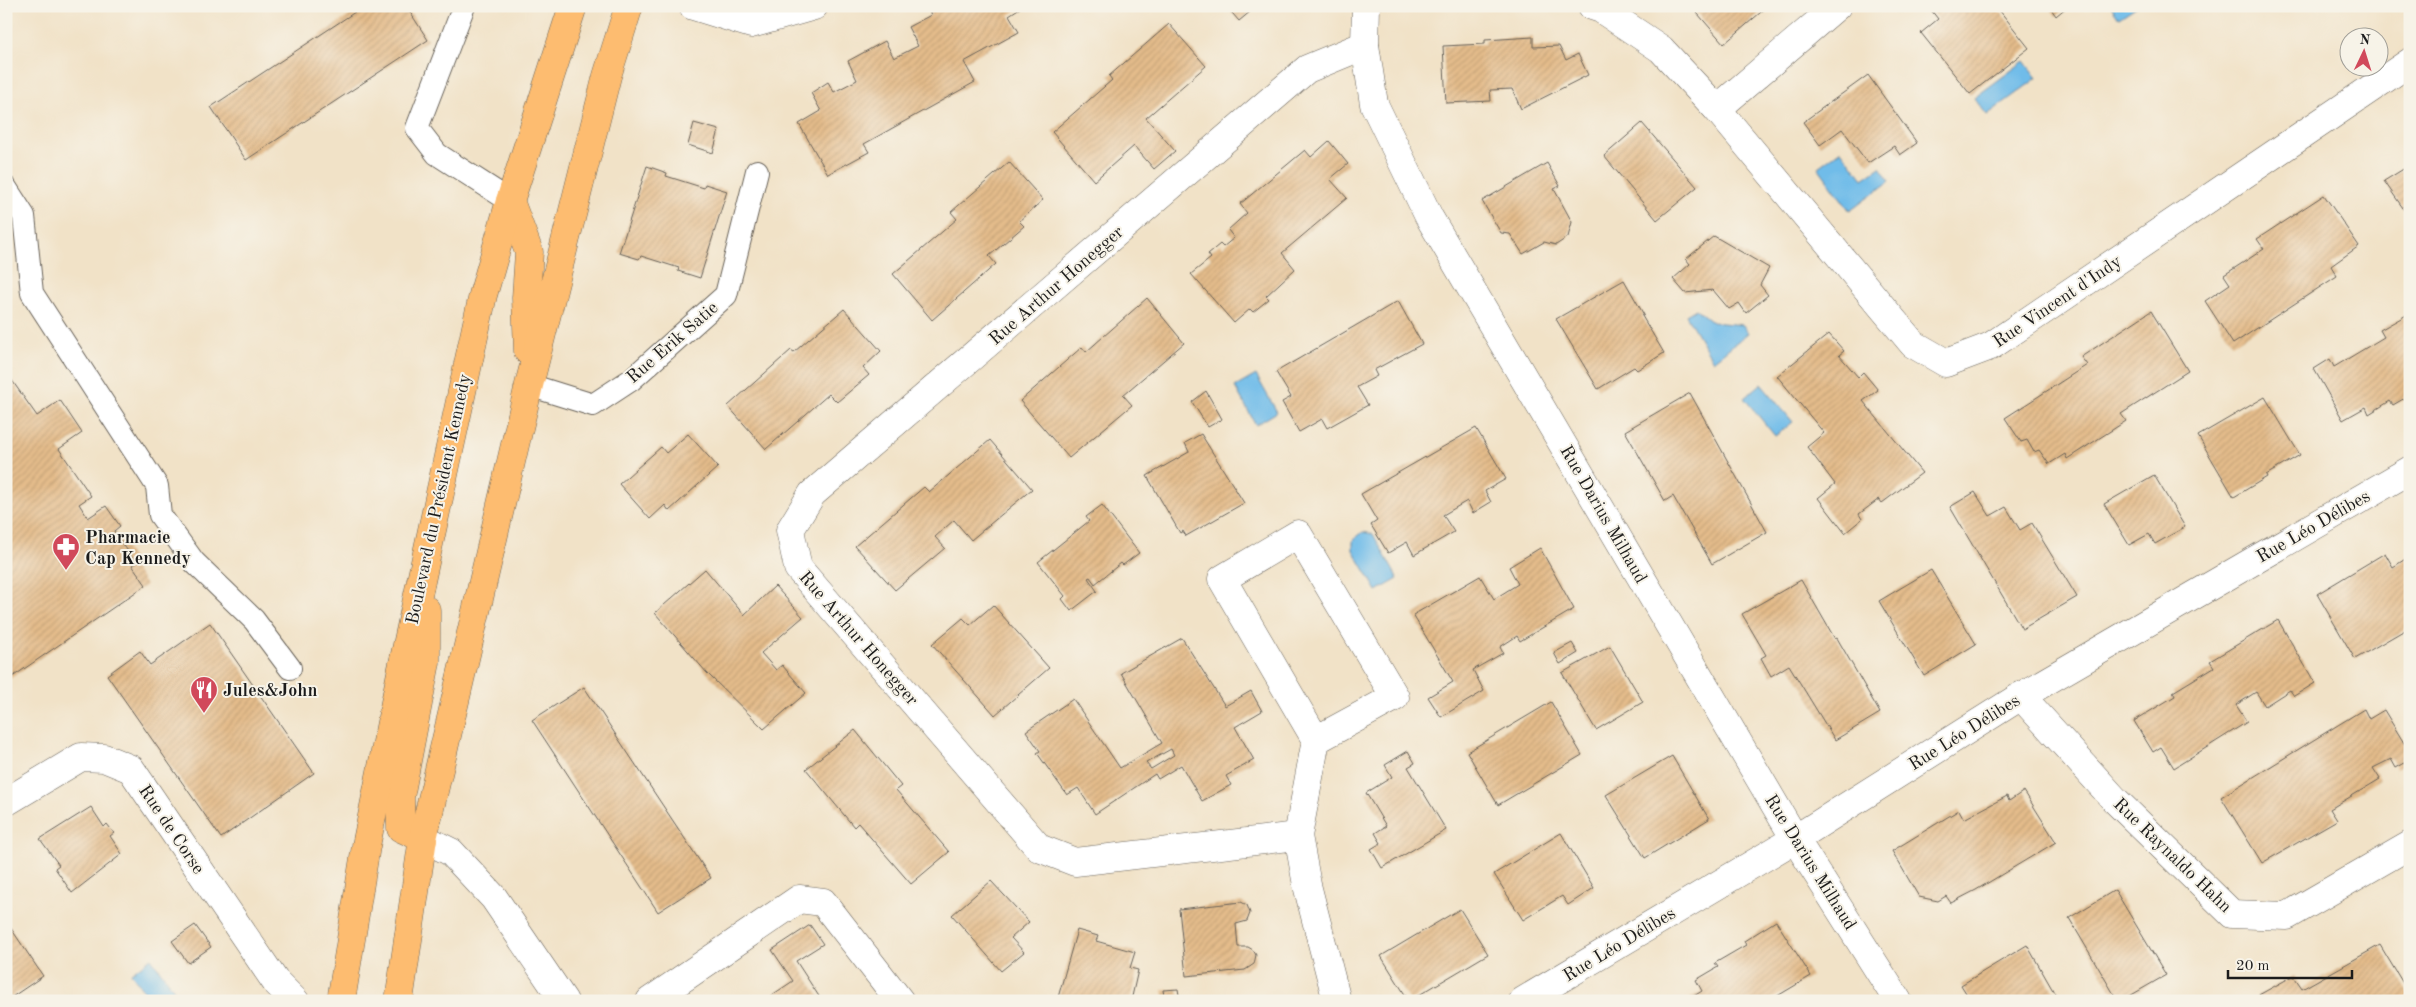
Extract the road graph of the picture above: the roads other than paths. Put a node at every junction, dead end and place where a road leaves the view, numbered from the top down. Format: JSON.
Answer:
{"nodes":[{"id":1,"x":464,"y":6,"type":"edge"},
{"id":2,"x":573,"y":6,"type":"edge"},
{"id":3,"x":628,"y":6,"type":"edge"},
{"id":4,"x":693,"y":6,"type":"edge"},
{"id":5,"x":814,"y":6,"type":"edge"},
{"id":6,"x":1366,"y":6,"type":"edge"},
{"id":7,"x":1592,"y":6,"type":"edge"},
{"id":8,"x":1837,"y":6,"type":"edge"},
{"id":9,"x":1365,"y":45,"type":"junction"},
{"id":10,"x":2410,"y":62,"type":"edge"},
{"id":11,"x":1716,"y":109,"type":"junction"},
{"id":12,"x":757,"y":171,"type":"dead end"},
{"id":13,"x":6,"y":188,"type":"edge"},
{"id":14,"x":510,"y":201,"type":"junction"},
{"id":15,"x":529,"y":385,"type":"junction"},
{"id":16,"x":2410,"y":470,"type":"edge"},
{"id":17,"x":427,"y":551,"type":"junction"},
{"id":18,"x":290,"y":668,"type":"dead end"},
{"id":19,"x":2021,"y":696,"type":"junction"},
{"id":20,"x":1316,"y":740,"type":"junction"},
{"id":21,"x":6,"y":802,"type":"edge"},
{"id":22,"x":1298,"y":836,"type":"junction"},
{"id":23,"x":423,"y":838,"type":"junction"},
{"id":24,"x":1795,"y":838,"type":"junction"},
{"id":25,"x":2410,"y":845,"type":"edge"},
{"id":26,"x":295,"y":1001,"type":"edge"},
{"id":27,"x":342,"y":1001,"type":"edge"},
{"id":28,"x":399,"y":1001,"type":"edge"},
{"id":29,"x":564,"y":1001,"type":"edge"},
{"id":30,"x":650,"y":1001,"type":"edge"},
{"id":31,"x":900,"y":1001,"type":"edge"},
{"id":32,"x":1337,"y":1001,"type":"edge"},
{"id":33,"x":1523,"y":1001,"type":"edge"},
{"id":34,"x":1898,"y":1001,"type":"edge"}],
"edges":[{"from":1,"to":14,"type":"lane"},
{"from":2,"to":14,"type":"main road","name":"Boulevard du Président Kennedy"},
{"from":3,"to":15,"type":"main road"},
{"from":4,"to":5,"type":"street"},
{"from":6,"to":9,"type":"street","name":"Rue Darius Milhaud"},
{"from":7,"to":11,"type":"street","name":"Rue Vincent d'Indy"},
{"from":8,"to":11,"type":"street"},
{"from":9,"to":22,"type":"street","name":"Rue Arthur Honegger"},
{"from":9,"to":24,"type":"street","name":"Rue Darius Milhaud"},
{"from":10,"to":11,"type":"street","name":"Rue Vincent d'Indy"},
{"from":12,"to":15,"type":"lane","name":"Rue Erik Satie"},
{"from":13,"to":18,"type":"lane"},
{"from":14,"to":15,"type":"main road"},
{"from":14,"to":17,"type":"main road","name":"Boulevard du Président Kennedy"},
{"from":15,"to":23,"type":"main road"},
{"from":16,"to":19,"type":"street","name":"Rue Léo Délibes"},
{"from":17,"to":23,"type":"main road"},
{"from":17,"to":27,"type":"main road","name":"Boulevard du Président Kennedy"},
{"from":19,"to":24,"type":"street","name":"Rue Léo Délibes"},
{"from":19,"to":25,"type":"street","name":"Rue Raynaldo Hahn"},
{"from":20,"to":20,"type":"street"},
{"from":20,"to":22,"type":"street"},
{"from":21,"to":26,"type":"street","name":"Rue de Corse"},
{"from":22,"to":32,"type":"street"},
{"from":23,"to":28,"type":"main road"},
{"from":23,"to":29,"type":"street"},
{"from":24,"to":33,"type":"street","name":"Rue Léo Délibes"},
{"from":24,"to":34,"type":"street","name":"Rue Darius Milhaud"},
{"from":30,"to":31,"type":"street"}]}
